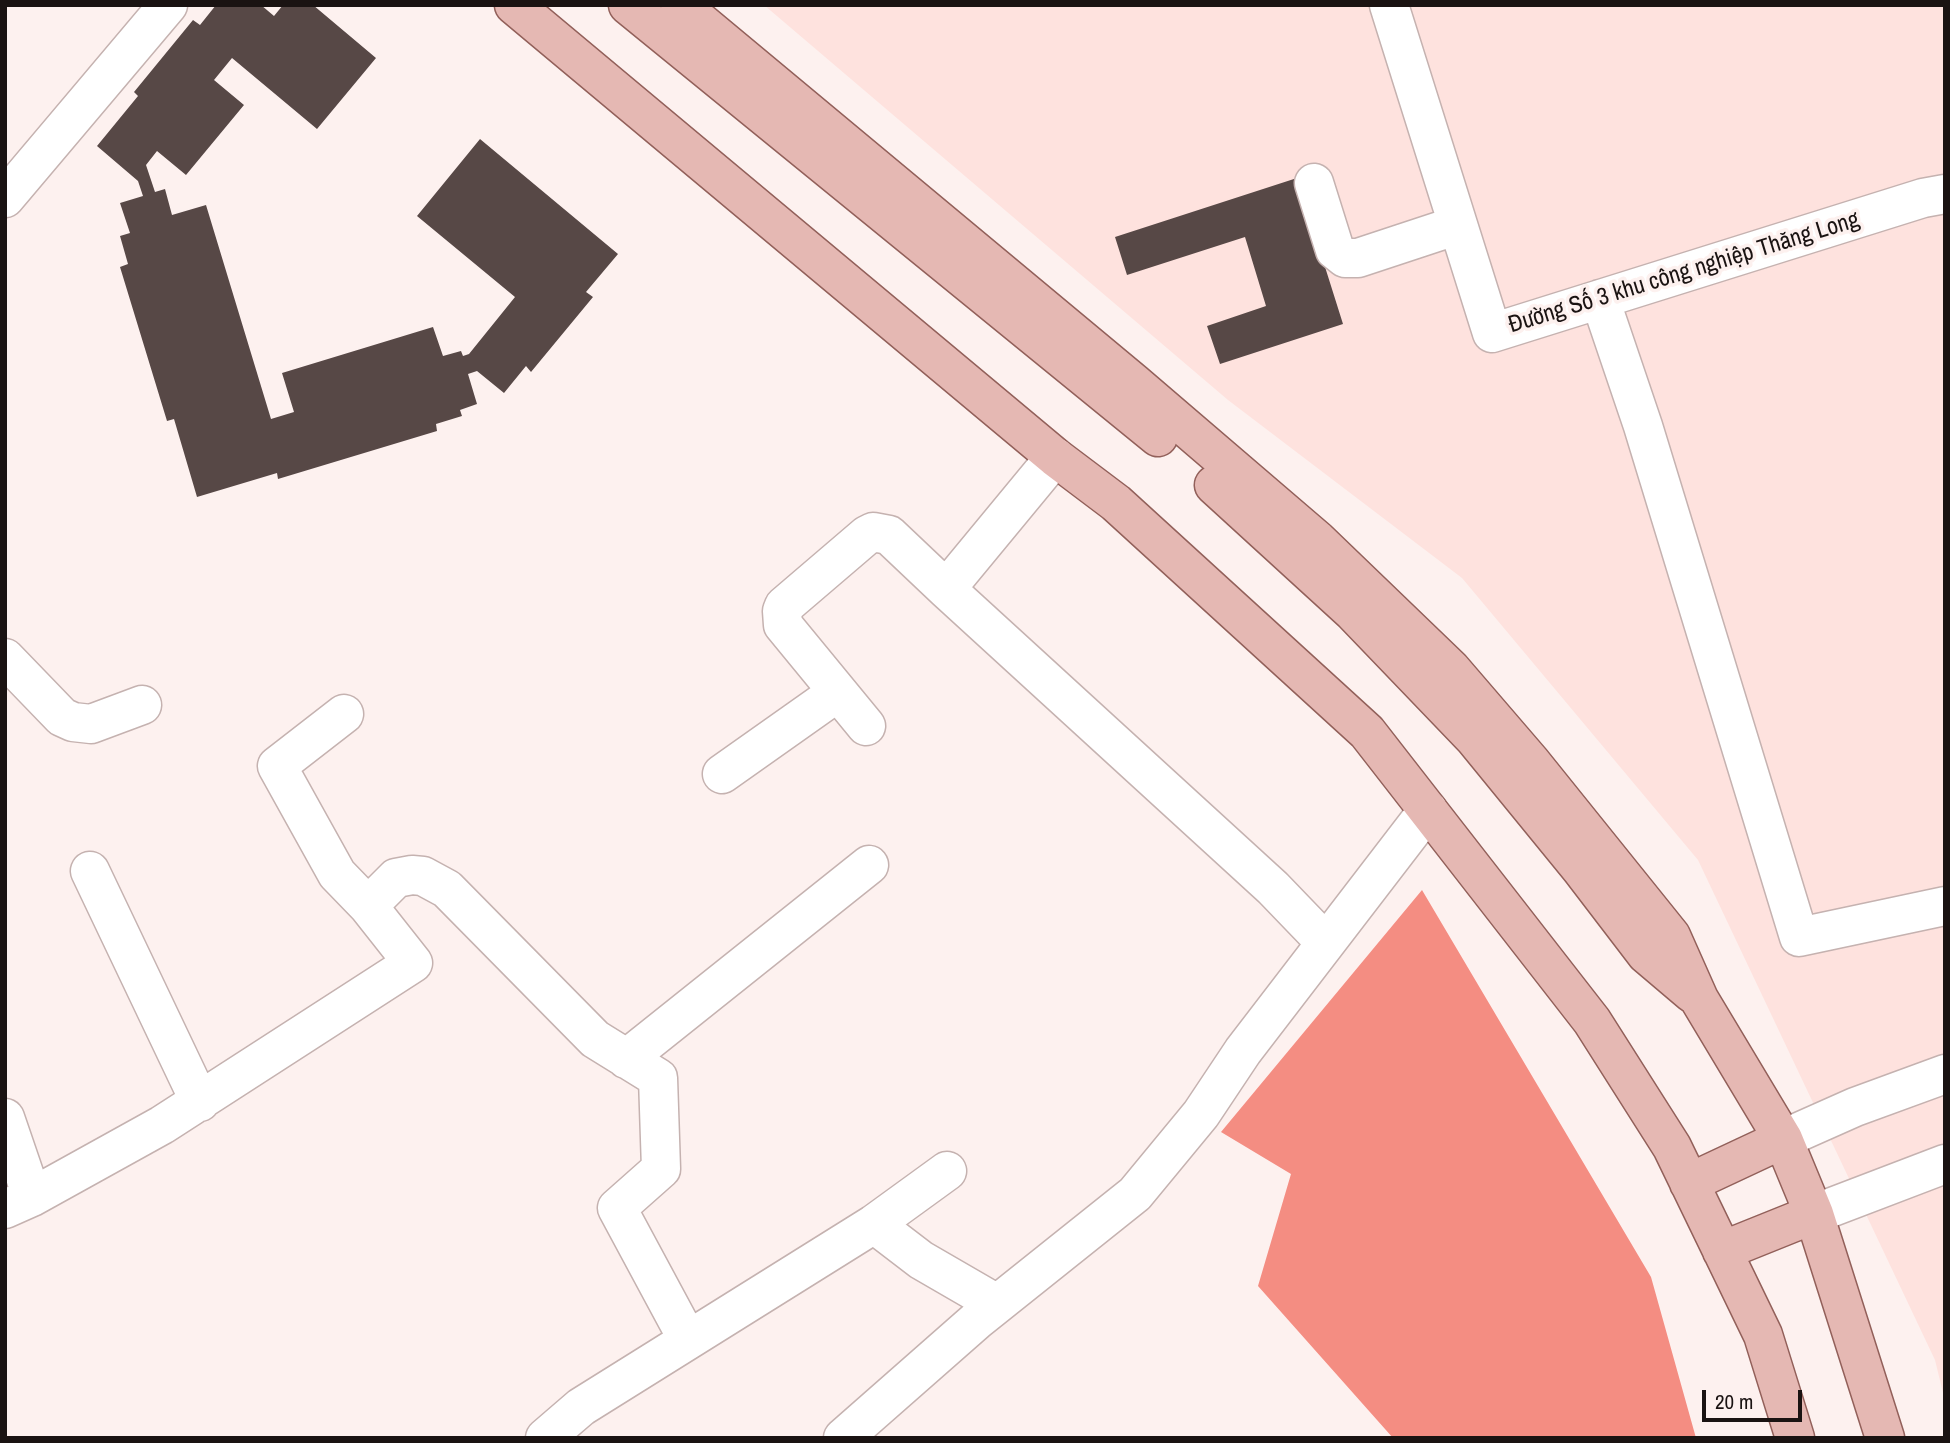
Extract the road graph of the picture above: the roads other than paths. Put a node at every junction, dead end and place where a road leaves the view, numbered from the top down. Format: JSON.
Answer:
{"nodes":[{"id":1,"x":168,"y":5,"type":"edge"},
{"id":2,"x":514,"y":5,"type":"edge"},
{"id":3,"x":628,"y":5,"type":"edge"},
{"id":4,"x":680,"y":5,"type":"edge"},
{"id":5,"x":1390,"y":5,"type":"edge"},
{"id":6,"x":1314,"y":183,"type":"dead end"},
{"id":7,"x":1934,"y":196,"type":"edge"},
{"id":8,"x":5,"y":198,"type":"edge"},
{"id":9,"x":1458,"y":225,"type":"junction"},
{"id":10,"x":1600,"y":299,"type":"junction"},
{"id":11,"x":1055,"y":457,"type":"junction"},
{"id":12,"x":946,"y":589,"type":"junction"},
{"id":13,"x":5,"y":657,"type":"edge"},
{"id":14,"x":838,"y":692,"type":"junction"},
{"id":15,"x":142,"y":705,"type":"dead end"},
{"id":16,"x":344,"y":714,"type":"dead end"},
{"id":17,"x":866,"y":726,"type":"dead end"},
{"id":18,"x":722,"y":774,"type":"dead end"},
{"id":19,"x":1428,"y":810,"type":"junction"},
{"id":20,"x":869,"y":865,"type":"dead end"},
{"id":21,"x":90,"y":871,"type":"dead end"},
{"id":22,"x":368,"y":906,"type":"junction"},
{"id":23,"x":1945,"y":906,"type":"edge"},
{"id":24,"x":1325,"y":942,"type":"junction"},
{"id":25,"x":1699,"y":999,"type":"junction"},
{"id":26,"x":626,"y":1059,"type":"junction"},
{"id":27,"x":1945,"y":1074,"type":"edge"},
{"id":28,"x":200,"y":1102,"type":"junction"},
{"id":29,"x":5,"y":1118,"type":"edge"},
{"id":30,"x":1783,"y":1139,"type":"junction"},
{"id":31,"x":1945,"y":1164,"type":"edge"},
{"id":32,"x":947,"y":1171,"type":"dead end"},
{"id":33,"x":1689,"y":1183,"type":"junction"},
{"id":34,"x":19,"y":1203,"type":"edge"},
{"id":35,"x":1814,"y":1214,"type":"junction"},
{"id":36,"x":874,"y":1224,"type":"junction"},
{"id":37,"x":1722,"y":1251,"type":"junction"},
{"id":38,"x":997,"y":1304,"type":"junction"},
{"id":39,"x":688,"y":1340,"type":"junction"},
{"id":40,"x":545,"y":1438,"type":"edge"},
{"id":41,"x":843,"y":1438,"type":"edge"},
{"id":42,"x":1795,"y":1438,"type":"edge"},
{"id":43,"x":1885,"y":1438,"type":"edge"}],
"edges":[{"from":1,"to":8,"type":"street"},
{"from":2,"to":11,"type":"main road"},
{"from":3,"to":25,"type":"main road"},
{"from":4,"to":25,"type":"main road"},
{"from":5,"to":9,"type":"street","name":"Đường Số 3 khu công nghiệp Thăng Long"},
{"from":6,"to":9,"type":"street"},
{"from":7,"to":10,"type":"street","name":"Đường Số 3 khu công nghiệp Thăng Long"},
{"from":9,"to":10,"type":"street","name":"Đường Số 3 khu công nghiệp Thăng Long"},
{"from":10,"to":23,"type":"street"},
{"from":11,"to":12,"type":"street"},
{"from":11,"to":19,"type":"main road"},
{"from":12,"to":14,"type":"street"},
{"from":12,"to":24,"type":"street"},
{"from":13,"to":15,"type":"street"},
{"from":14,"to":17,"type":"street"},
{"from":14,"to":18,"type":"street"},
{"from":16,"to":22,"type":"street"},
{"from":19,"to":24,"type":"street"},
{"from":19,"to":33,"type":"main road"},
{"from":20,"to":26,"type":"street"},
{"from":21,"to":28,"type":"street"},
{"from":22,"to":26,"type":"street"},
{"from":22,"to":28,"type":"street"},
{"from":24,"to":38,"type":"street"},
{"from":25,"to":30,"type":"main road"},
{"from":26,"to":39,"type":"street"},
{"from":27,"to":30,"type":"street"},
{"from":28,"to":34,"type":"street"},
{"from":29,"to":34,"type":"street"},
{"from":30,"to":33,"type":"main road"},
{"from":30,"to":35,"type":"main road"},
{"from":31,"to":35,"type":"street"},
{"from":32,"to":36,"type":"street"},
{"from":33,"to":37,"type":"main road"},
{"from":35,"to":37,"type":"main road"},
{"from":35,"to":43,"type":"main road"},
{"from":36,"to":38,"type":"street"},
{"from":36,"to":39,"type":"street"},
{"from":37,"to":42,"type":"main road"},
{"from":38,"to":41,"type":"street"},
{"from":39,"to":40,"type":"street"}]}
